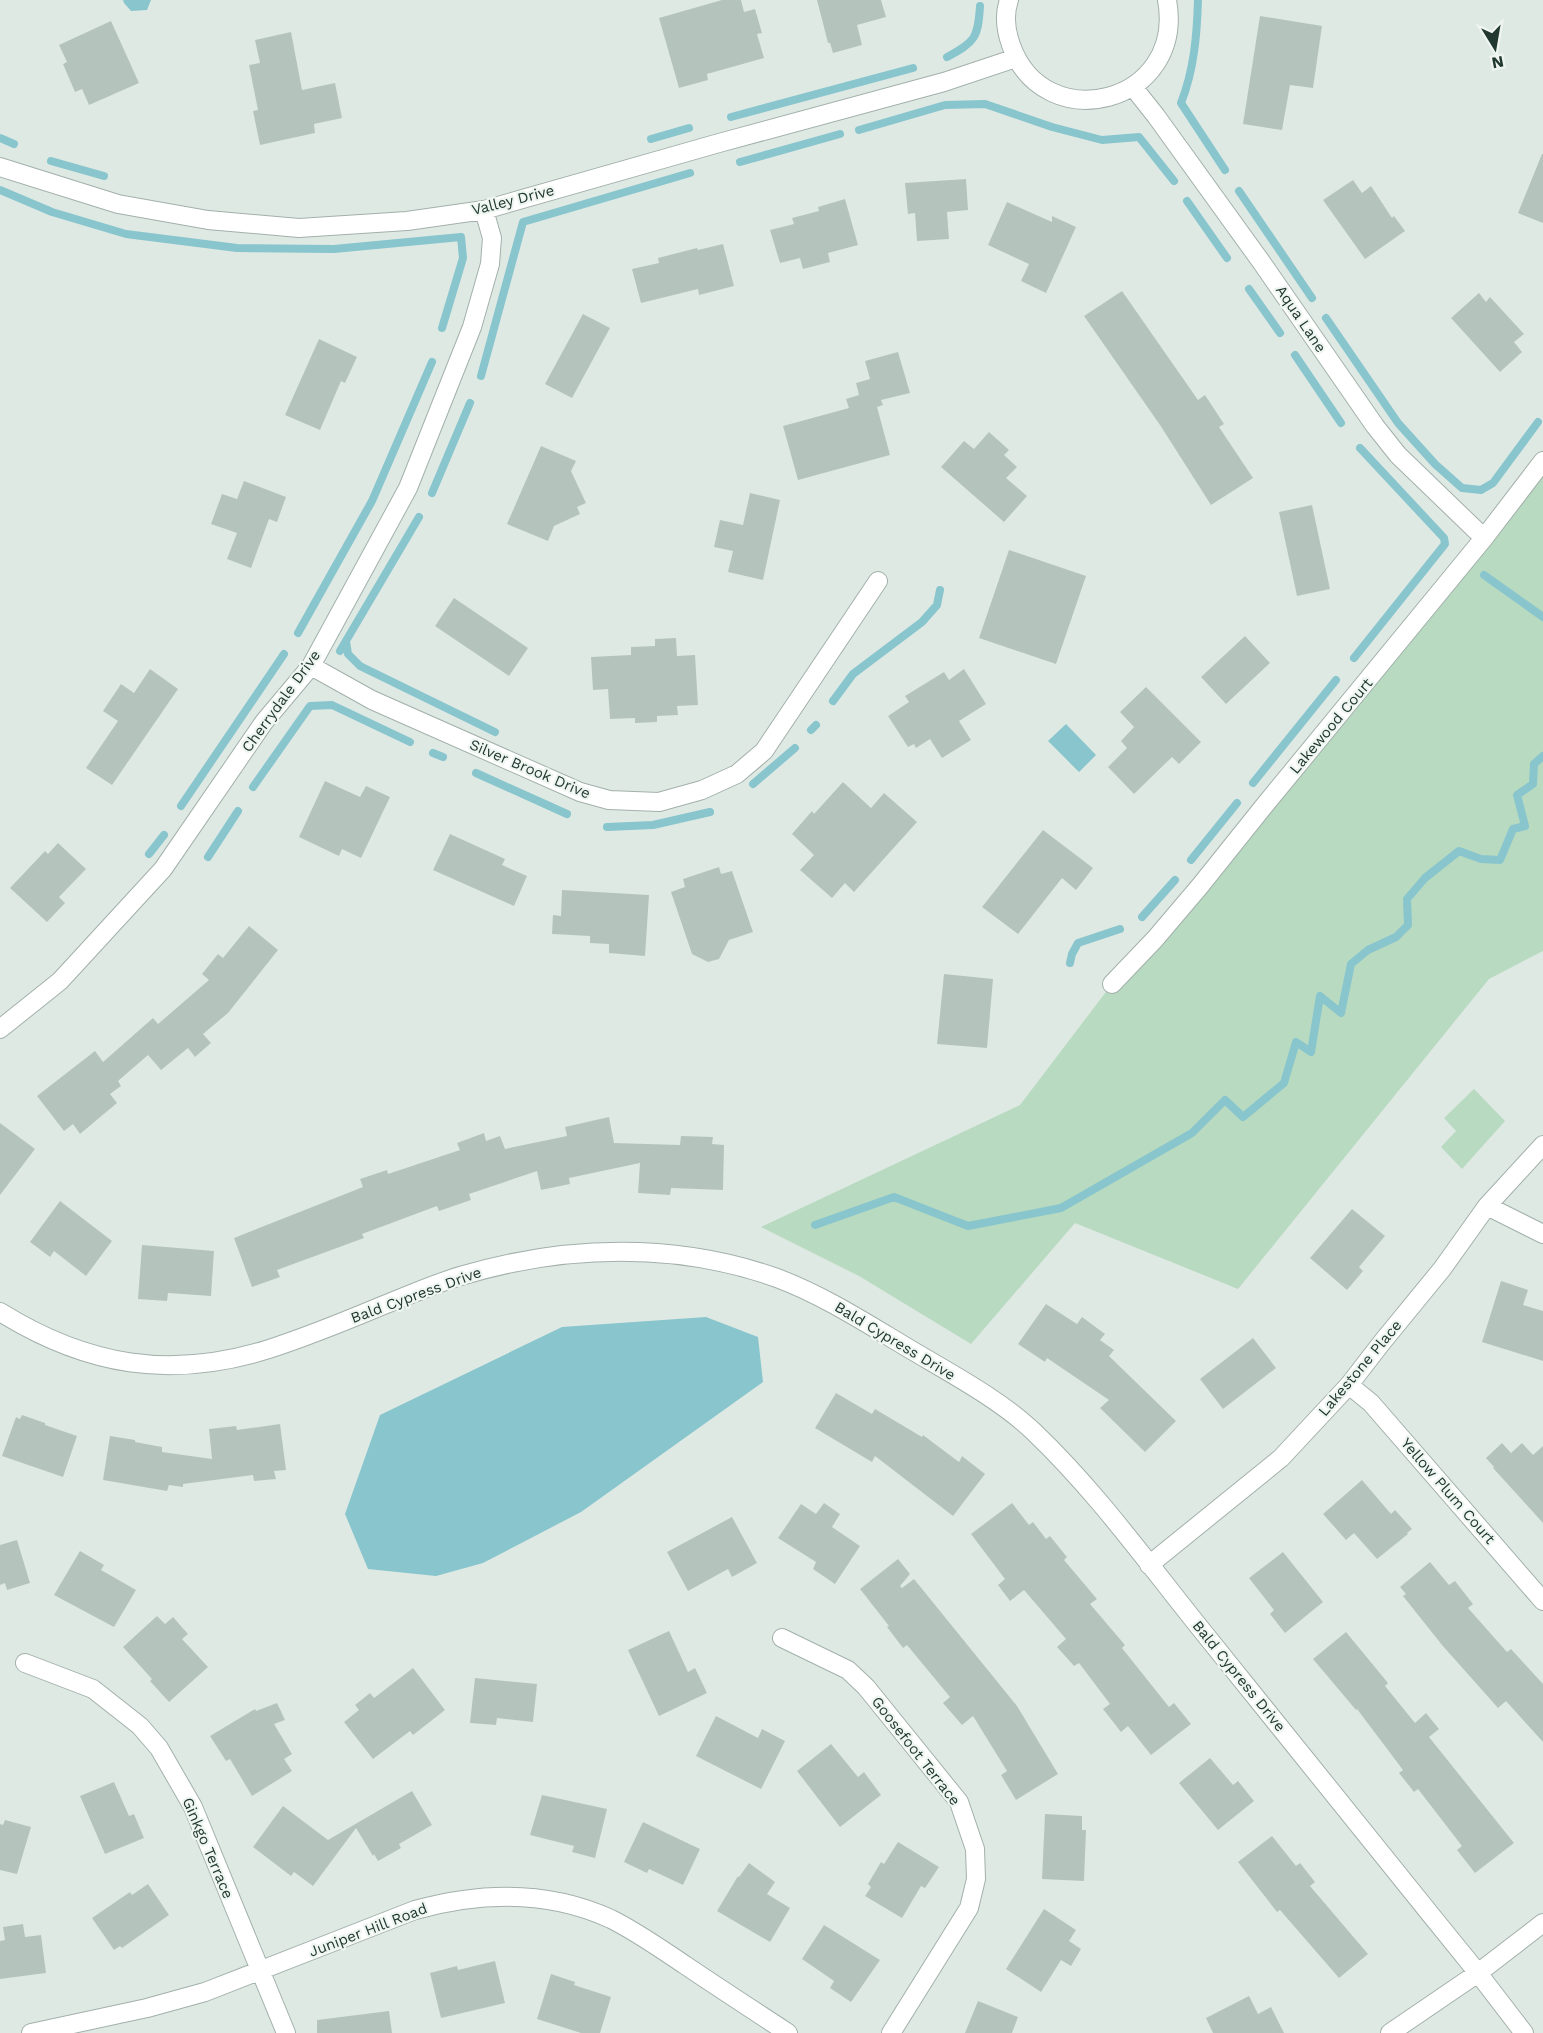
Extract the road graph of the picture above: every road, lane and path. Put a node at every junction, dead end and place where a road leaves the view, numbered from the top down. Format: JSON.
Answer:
{"nodes":[{"id":1,"x":1009,"y":0,"type":"edge"},
{"id":2,"x":1167,"y":0,"type":"edge"},
{"id":3,"x":1016,"y":58,"type":"junction"},
{"id":4,"x":1133,"y":87,"type":"junction"},
{"id":5,"x":0,"y":167,"type":"edge"},
{"id":6,"x":484,"y":210,"type":"junction"},
{"id":7,"x":1543,"y":461,"type":"edge"},
{"id":8,"x":1484,"y":538,"type":"junction"},
{"id":9,"x":878,"y":581,"type":"dead end"},
{"id":10,"x":311,"y":666,"type":"junction"},
{"id":11,"x":1112,"y":984,"type":"dead end"},
{"id":12,"x":0,"y":1029,"type":"edge"},
{"id":13,"x":1543,"y":1145,"type":"edge"},
{"id":14,"x":1487,"y":1206,"type":"junction"},
{"id":15,"x":1543,"y":1233,"type":"edge"},
{"id":16,"x":0,"y":1312,"type":"edge"},
{"id":17,"x":1349,"y":1385,"type":"junction"},
{"id":18,"x":1149,"y":1565,"type":"junction"},
{"id":19,"x":1543,"y":1601,"type":"edge"},
{"id":20,"x":782,"y":1638,"type":"dead end"},
{"id":21,"x":25,"y":1663,"type":"dead end"},
{"id":22,"x":1543,"y":1923,"type":"edge"},
{"id":23,"x":260,"y":1972,"type":"junction"},
{"id":24,"x":1478,"y":1973,"type":"junction"},
{"id":25,"x":30,"y":2033,"type":"edge"},
{"id":26,"x":286,"y":2033,"type":"edge"},
{"id":27,"x":788,"y":2033,"type":"edge"},
{"id":28,"x":891,"y":2033,"type":"edge"},
{"id":29,"x":1390,"y":2033,"type":"edge"},
{"id":30,"x":1524,"y":2033,"type":"edge"}],
"edges":[{"from":1,"to":3,"type":"street"},
{"from":2,"to":4,"type":"street"},
{"from":3,"to":4,"type":"street"},
{"from":3,"to":6,"type":"street","name":"Valley Drive"},
{"from":4,"to":8,"type":"street","name":"Aqua Lane"},
{"from":5,"to":6,"type":"street","name":"Valley Drive"},
{"from":6,"to":10,"type":"street","name":"Cherrydale Drive"},
{"from":7,"to":8,"type":"street","name":"Lakewood Court"},
{"from":8,"to":11,"type":"street","name":"Lakewood Court"},
{"from":9,"to":10,"type":"street","name":"Silver Brook Drive"},
{"from":10,"to":12,"type":"street","name":"Cherrydale Drive"},
{"from":13,"to":14,"type":"street","name":"Lakestone Place"},
{"from":14,"to":15,"type":"street"},
{"from":14,"to":17,"type":"street","name":"Lakestone Place"},
{"from":16,"to":18,"type":"street","name":"Bald Cypress Drive"},
{"from":17,"to":18,"type":"street","name":"Lakestone Place"},
{"from":17,"to":19,"type":"street","name":"Yellow Plum Court"},
{"from":18,"to":24,"type":"street","name":"Bald Cypress Drive"},
{"from":20,"to":28,"type":"street","name":"Goosefoot Terrace"},
{"from":21,"to":23,"type":"street","name":"Ginkgo Terrace"},
{"from":22,"to":24,"type":"street"},
{"from":23,"to":25,"type":"street","name":"Juniper Hill Road"},
{"from":23,"to":26,"type":"street","name":"Ginkgo Terrace"},
{"from":23,"to":27,"type":"street","name":"Juniper Hill Road"},
{"from":24,"to":29,"type":"street"},
{"from":24,"to":30,"type":"street","name":"Bald Cypress Drive"}]}
